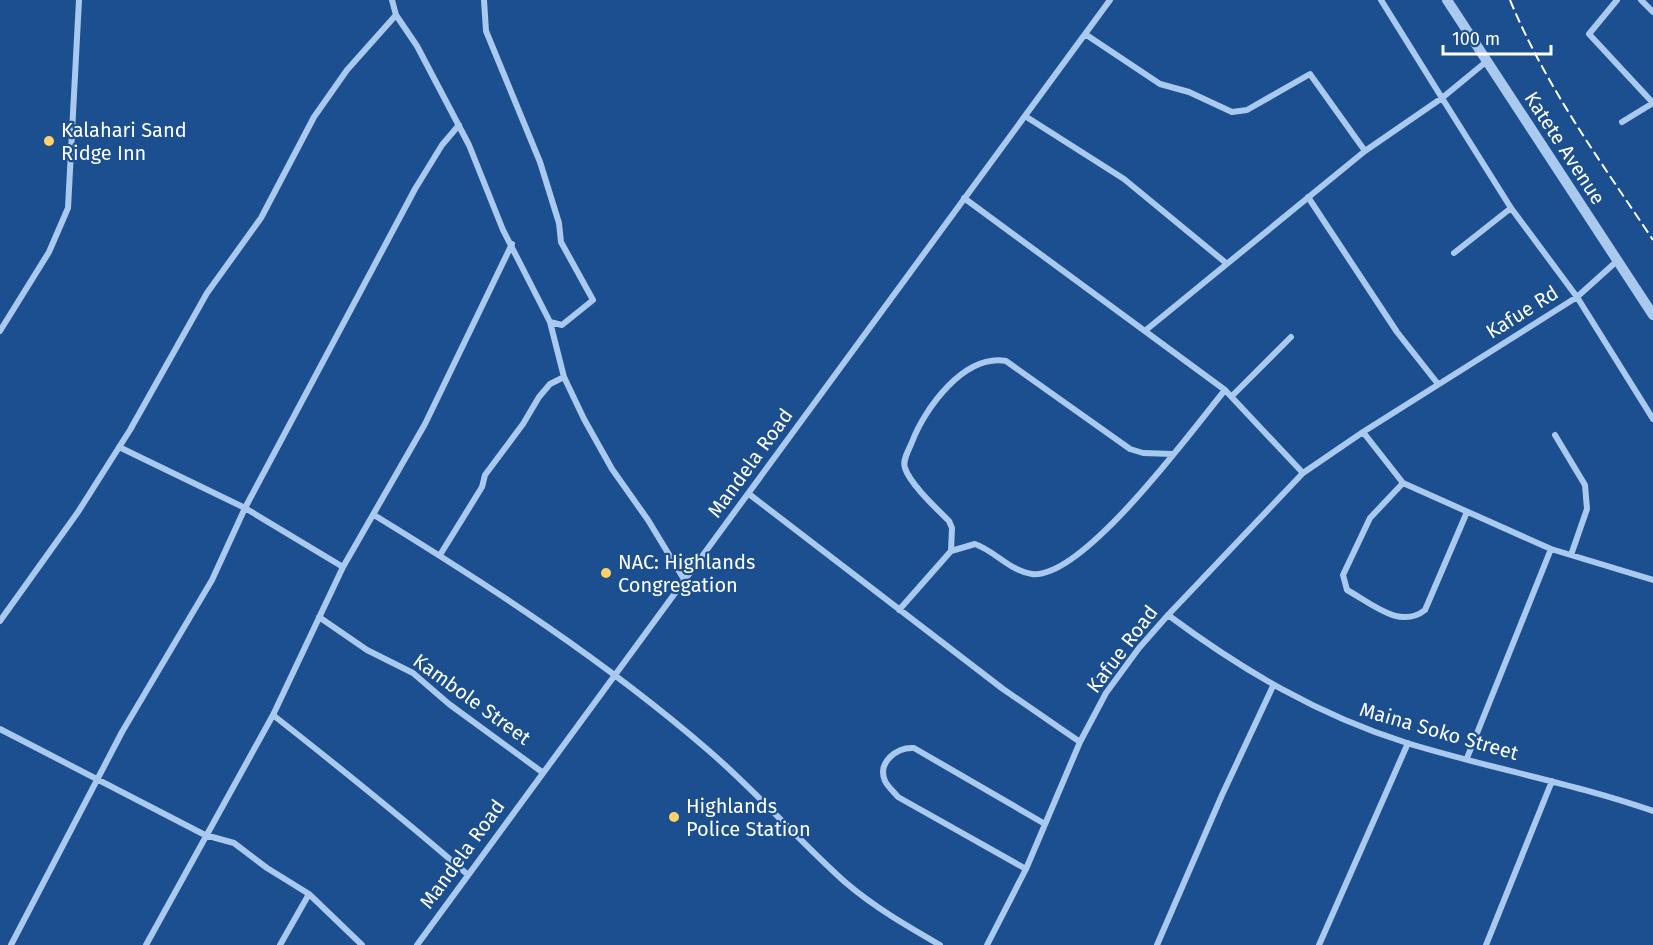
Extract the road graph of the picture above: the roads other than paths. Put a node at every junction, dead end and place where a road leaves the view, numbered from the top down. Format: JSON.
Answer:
{"nodes":[{"id":1,"x":79,"y":0,"type":"edge"},
{"id":2,"x":392,"y":0,"type":"edge"},
{"id":3,"x":484,"y":0,"type":"edge"},
{"id":4,"x":1110,"y":0,"type":"edge"},
{"id":5,"x":1381,"y":0,"type":"edge"},
{"id":6,"x":1447,"y":0,"type":"edge"},
{"id":7,"x":1617,"y":0,"type":"edge"},
{"id":8,"x":1641,"y":0,"type":"edge"},
{"id":9,"x":1653,"y":12,"type":"edge"},
{"id":10,"x":396,"y":15,"type":"junction"},
{"id":11,"x":1085,"y":34,"type":"junction"},
{"id":12,"x":1487,"y":61,"type":"junction"},
{"id":13,"x":1442,"y":98,"type":"junction"},
{"id":14,"x":1653,"y":103,"type":"edge"},
{"id":15,"x":1026,"y":116,"type":"junction"},
{"id":16,"x":1622,"y":122,"type":"dead end"},
{"id":17,"x":459,"y":125,"type":"junction"},
{"id":18,"x":1365,"y":151,"type":"junction"},
{"id":19,"x":1308,"y":197,"type":"junction"},
{"id":20,"x":964,"y":198,"type":"junction"},
{"id":21,"x":1511,"y":208,"type":"junction"},
{"id":22,"x":512,"y":244,"type":"junction"},
{"id":23,"x":1454,"y":253,"type":"dead end"},
{"id":24,"x":1617,"y":261,"type":"junction"},
{"id":25,"x":1226,"y":263,"type":"junction"},
{"id":26,"x":1577,"y":297,"type":"junction"},
{"id":27,"x":1653,"y":315,"type":"edge"},
{"id":28,"x":550,"y":322,"type":"junction"},
{"id":29,"x":1146,"y":330,"type":"junction"},
{"id":30,"x":0,"y":331,"type":"edge"},
{"id":31,"x":1291,"y":337,"type":"dead end"},
{"id":32,"x":564,"y":377,"type":"junction"},
{"id":33,"x":1438,"y":384,"type":"junction"},
{"id":34,"x":1226,"y":390,"type":"junction"},
{"id":35,"x":1232,"y":396,"type":"junction"},
{"id":36,"x":1653,"y":419,"type":"edge"},
{"id":37,"x":1362,"y":432,"type":"junction"},
{"id":38,"x":1555,"y":435,"type":"dead end"},
{"id":39,"x":118,"y":447,"type":"junction"},
{"id":40,"x":1173,"y":454,"type":"junction"},
{"id":41,"x":1303,"y":473,"type":"junction"},
{"id":42,"x":1403,"y":483,"type":"junction"},
{"id":43,"x":749,"y":494,"type":"junction"},
{"id":44,"x":245,"y":508,"type":"junction"},
{"id":45,"x":1467,"y":512,"type":"junction"},
{"id":46,"x":374,"y":515,"type":"junction"},
{"id":47,"x":1551,"y":549,"type":"junction"},
{"id":48,"x":951,"y":551,"type":"junction"},
{"id":49,"x":440,"y":555,"type":"junction"},
{"id":50,"x":1571,"y":555,"type":"junction"},
{"id":51,"x":343,"y":567,"type":"junction"},
{"id":52,"x":1653,"y":580,"type":"edge"},
{"id":53,"x":685,"y":581,"type":"junction"},
{"id":54,"x":899,"y":610,"type":"junction"},
{"id":55,"x":1168,"y":615,"type":"junction"},
{"id":56,"x":319,"y":617,"type":"junction"},
{"id":57,"x":0,"y":621,"type":"edge"},
{"id":58,"x":615,"y":677,"type":"junction"},
{"id":59,"x":1273,"y":686,"type":"junction"},
{"id":60,"x":273,"y":715,"type":"junction"},
{"id":61,"x":0,"y":729,"type":"edge"},
{"id":62,"x":1080,"y":742,"type":"junction"},
{"id":63,"x":1408,"y":743,"type":"junction"},
{"id":64,"x":1467,"y":758,"type":"junction"},
{"id":65,"x":542,"y":771,"type":"junction"},
{"id":66,"x":100,"y":778,"type":"junction"},
{"id":67,"x":1552,"y":781,"type":"junction"},
{"id":68,"x":1653,"y":811,"type":"edge"},
{"id":69,"x":1045,"y":824,"type":"junction"},
{"id":70,"x":205,"y":835,"type":"junction"},
{"id":71,"x":1026,"y":868,"type":"junction"},
{"id":72,"x":467,"y":874,"type":"junction"},
{"id":73,"x":309,"y":894,"type":"junction"},
{"id":74,"x":11,"y":945,"type":"edge"},
{"id":75,"x":146,"y":945,"type":"edge"},
{"id":76,"x":280,"y":945,"type":"edge"},
{"id":77,"x":362,"y":945,"type":"edge"},
{"id":78,"x":417,"y":945,"type":"edge"},
{"id":79,"x":940,"y":945,"type":"edge"},
{"id":80,"x":987,"y":945,"type":"edge"},
{"id":81,"x":1156,"y":945,"type":"edge"},
{"id":82,"x":1319,"y":945,"type":"edge"},
{"id":83,"x":1486,"y":945,"type":"edge"}],
"edges":[{"from":1,"to":30,"type":"street"},
{"from":2,"to":10,"type":"street"},
{"from":3,"to":28,"type":"street"},
{"from":4,"to":11,"type":"street","name":"Mandela Road"},
{"from":5,"to":13,"type":"street"},
{"from":6,"to":12,"type":"street","name":"Katete Avenue"},
{"from":7,"to":14,"type":"street"},
{"from":8,"to":9,"type":"street"},
{"from":10,"to":17,"type":"street"},
{"from":10,"to":39,"type":"street"},
{"from":11,"to":15,"type":"street","name":"Mandela Road"},
{"from":11,"to":18,"type":"street"},
{"from":12,"to":13,"type":"street"},
{"from":12,"to":24,"type":"street","name":"Katete Avenue"},
{"from":13,"to":18,"type":"street"},
{"from":13,"to":21,"type":"street"},
{"from":14,"to":16,"type":"street"},
{"from":15,"to":20,"type":"street","name":"Mandela Road"},
{"from":15,"to":25,"type":"street"},
{"from":17,"to":22,"type":"street"},
{"from":17,"to":44,"type":"street"},
{"from":18,"to":19,"type":"street"},
{"from":19,"to":25,"type":"street"},
{"from":19,"to":33,"type":"street"},
{"from":20,"to":29,"type":"street"},
{"from":20,"to":43,"type":"street","name":"Mandela Road"},
{"from":21,"to":23,"type":"street"},
{"from":21,"to":26,"type":"street"},
{"from":22,"to":28,"type":"street"},
{"from":22,"to":46,"type":"street"},
{"from":24,"to":26,"type":"street","name":"Kafue Rd"},
{"from":24,"to":27,"type":"street","name":"Katete Avenue"},
{"from":25,"to":29,"type":"street"},
{"from":26,"to":33,"type":"street","name":"Kafue Rd"},
{"from":26,"to":36,"type":"street"},
{"from":28,"to":32,"type":"street"},
{"from":29,"to":34,"type":"street"},
{"from":31,"to":35,"type":"street"},
{"from":32,"to":49,"type":"street"},
{"from":32,"to":53,"type":"street"},
{"from":33,"to":37,"type":"street","name":"Kafue Rd"},
{"from":34,"to":35,"type":"street"},
{"from":34,"to":40,"type":"street"},
{"from":35,"to":41,"type":"street"},
{"from":37,"to":41,"type":"street","name":"Kafue Road"},
{"from":37,"to":42,"type":"street"},
{"from":38,"to":50,"type":"street"},
{"from":39,"to":44,"type":"street"},
{"from":39,"to":57,"type":"street"},
{"from":40,"to":48,"type":"street"},
{"from":40,"to":48,"type":"street"},
{"from":41,"to":55,"type":"street","name":"Kafue Road"},
{"from":42,"to":45,"type":"street"},
{"from":42,"to":45,"type":"street"},
{"from":43,"to":53,"type":"street","name":"Mandela Road"},
{"from":43,"to":54,"type":"street"},
{"from":44,"to":51,"type":"street"},
{"from":44,"to":66,"type":"street"},
{"from":45,"to":47,"type":"street"},
{"from":46,"to":49,"type":"street"},
{"from":46,"to":51,"type":"street"},
{"from":47,"to":50,"type":"street"},
{"from":47,"to":64,"type":"street"},
{"from":48,"to":54,"type":"street"},
{"from":49,"to":58,"type":"street"},
{"from":50,"to":52,"type":"street"},
{"from":51,"to":56,"type":"street"},
{"from":53,"to":58,"type":"street","name":"Mandela Road"},
{"from":54,"to":62,"type":"street"},
{"from":55,"to":59,"type":"street","name":"Maina Soko Street"},
{"from":55,"to":62,"type":"street","name":"Kafue Road"},
{"from":56,"to":60,"type":"street"},
{"from":56,"to":65,"type":"street","name":"Kambole Street"},
{"from":58,"to":65,"type":"street","name":"Mandela Road"},
{"from":58,"to":79,"type":"street"},
{"from":59,"to":63,"type":"street","name":"Maina Soko Street"},
{"from":59,"to":81,"type":"street"},
{"from":60,"to":70,"type":"street"},
{"from":60,"to":72,"type":"street"},
{"from":61,"to":66,"type":"street"},
{"from":62,"to":69,"type":"street","name":"Kafue Road"},
{"from":63,"to":64,"type":"street","name":"Maina Soko Street"},
{"from":63,"to":82,"type":"street"},
{"from":64,"to":67,"type":"street","name":"Maina Soko Street"},
{"from":65,"to":72,"type":"street","name":"Mandela Road"},
{"from":66,"to":70,"type":"street"},
{"from":66,"to":74,"type":"street"},
{"from":67,"to":68,"type":"street","name":"Maina Soko Street"},
{"from":67,"to":83,"type":"street"},
{"from":69,"to":71,"type":"street","name":"Kafue Road"},
{"from":69,"to":71,"type":"street"},
{"from":70,"to":73,"type":"street"},
{"from":70,"to":75,"type":"street"},
{"from":71,"to":80,"type":"street","name":"Kafue Road"},
{"from":72,"to":78,"type":"street","name":"Mandela Road"},
{"from":73,"to":76,"type":"street"},
{"from":73,"to":77,"type":"street"}]}
